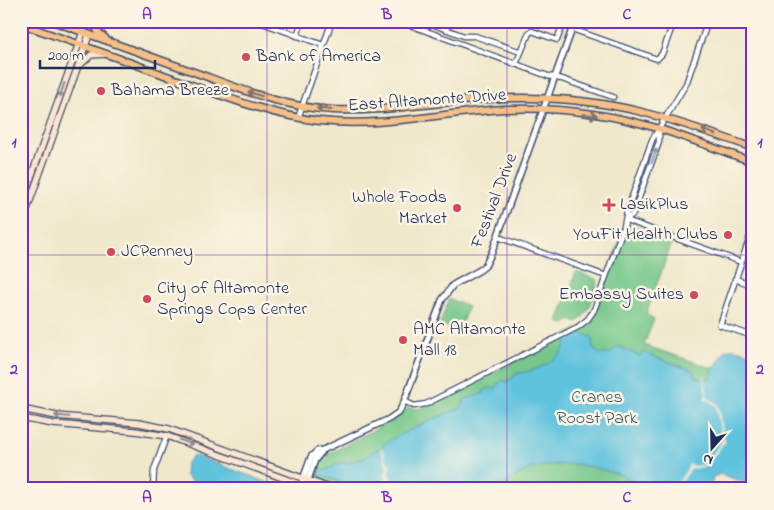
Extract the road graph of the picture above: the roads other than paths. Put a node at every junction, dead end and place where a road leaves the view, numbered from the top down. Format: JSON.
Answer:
{"nodes":[{"id":1,"x":52,"y":21,"type":"edge"},
{"id":2,"x":256,"y":21,"type":"edge"},
{"id":3,"x":302,"y":21,"type":"edge"},
{"id":4,"x":332,"y":21,"type":"edge"},
{"id":5,"x":398,"y":21,"type":"edge"},
{"id":6,"x":424,"y":21,"type":"edge"},
{"id":7,"x":564,"y":21,"type":"edge"},
{"id":8,"x":574,"y":21,"type":"edge"},
{"id":9,"x":674,"y":21,"type":"edge"},
{"id":10,"x":708,"y":21,"type":"edge"},
{"id":11,"x":92,"y":22,"type":"edge"},
{"id":12,"x":21,"y":24,"type":"edge"},
{"id":13,"x":572,"y":29,"type":"junction"},
{"id":14,"x":86,"y":34,"type":"junction"},
{"id":15,"x":296,"y":36,"type":"junction"},
{"id":16,"x":107,"y":41,"type":"junction"},
{"id":17,"x":321,"y":44,"type":"junction"},
{"id":18,"x":82,"y":45,"type":"junction"},
{"id":19,"x":521,"y":52,"type":"junction"},
{"id":20,"x":106,"y":54,"type":"junction"},
{"id":21,"x":516,"y":64,"type":"junction"},
{"id":22,"x":77,"y":70,"type":"junction"},
{"id":23,"x":193,"y":72,"type":"junction"},
{"id":24,"x":555,"y":78,"type":"junction"},
{"id":25,"x":188,"y":84,"type":"junction"},
{"id":26,"x":613,"y":97,"type":"dead end"},
{"id":27,"x":547,"y":98,"type":"junction"},
{"id":28,"x":302,"y":106,"type":"junction"},
{"id":29,"x":543,"y":110,"type":"junction"},
{"id":30,"x":298,"y":118,"type":"junction"},
{"id":31,"x":665,"y":118,"type":"junction"},
{"id":32,"x":660,"y":129,"type":"junction"},
{"id":33,"x":753,"y":148,"type":"edge"},
{"id":34,"x":753,"y":162,"type":"edge"},
{"id":35,"x":21,"y":167,"type":"edge"},
{"id":36,"x":21,"y":188,"type":"edge"},
{"id":37,"x":21,"y":205,"type":"edge"},
{"id":38,"x":626,"y":220,"type":"junction"},
{"id":39,"x":21,"y":226,"type":"edge"},
{"id":40,"x":753,"y":228,"type":"edge"},
{"id":41,"x":498,"y":237,"type":"junction"},
{"id":42,"x":751,"y":242,"type":"edge"},
{"id":43,"x":741,"y":262,"type":"junction"},
{"id":44,"x":606,"y":276,"type":"junction"},
{"id":45,"x":736,"y":279,"type":"junction"},
{"id":46,"x":753,"y":285,"type":"edge"},
{"id":47,"x":753,"y":336,"type":"edge"},
{"id":48,"x":404,"y":402,"type":"junction"},
{"id":49,"x":21,"y":409,"type":"edge"},
{"id":50,"x":21,"y":418,"type":"edge"},
{"id":51,"x":169,"y":429,"type":"junction"},
{"id":52,"x":166,"y":436,"type":"junction"},
{"id":53,"x":305,"y":482,"type":"junction"},
{"id":54,"x":154,"y":489,"type":"edge"},
{"id":55,"x":313,"y":489,"type":"edge"},
{"id":56,"x":332,"y":489,"type":"edge"}],
"edges":[{"from":1,"to":14,"type":"main road","name":"East Altamonte Drive"},
{"from":2,"to":15,"type":"street"},
{"from":3,"to":15,"type":"street"},
{"from":4,"to":17,"type":"street"},
{"from":5,"to":21,"type":"street"},
{"from":6,"to":19,"type":"street"},
{"from":7,"to":19,"type":"street"},
{"from":8,"to":13,"type":"street","name":"Festival Drive"},
{"from":9,"to":13,"type":"street"},
{"from":10,"to":31,"type":"street"},
{"from":11,"to":14,"type":"street"},
{"from":11,"to":16,"type":"main road"},
{"from":12,"to":18,"type":"main road","name":"East Altamonte Drive"},
{"from":13,"to":24,"type":"street","name":"Festival Drive"},
{"from":14,"to":16,"type":"main road","name":"East Altamonte Drive"},
{"from":14,"to":18,"type":"main road"},
{"from":15,"to":17,"type":"street"},
{"from":16,"to":23,"type":"main road","name":"East Altamonte Drive"},
{"from":17,"to":28,"type":"street"},
{"from":18,"to":20,"type":"main road","name":"East Altamonte Drive"},
{"from":18,"to":22,"type":"main road"},
{"from":18,"to":37,"type":"main road","one_way":true},
{"from":19,"to":21,"type":"street"},
{"from":20,"to":22,"type":"main road"},
{"from":20,"to":25,"type":"main road","name":"East Altamonte Drive"},
{"from":21,"to":24,"type":"street"},
{"from":22,"to":39,"type":"main road"},
{"from":23,"to":25,"type":"main road"},
{"from":28,"to":23,"type":"main road","name":"East Altamonte Drive","one_way":true},
{"from":24,"to":26,"type":"street"},
{"from":24,"to":27,"type":"street","name":"Festival Drive"},
{"from":25,"to":30,"type":"main road","name":"East Altamonte Drive"},
{"from":27,"to":28,"type":"main road","name":"East Altamonte Drive","one_way":true},
{"from":27,"to":29,"type":"street","name":"Festival Drive"},
{"from":27,"to":31,"type":"main road","name":"East Altamonte Drive"},
{"from":28,"to":30,"type":"street"},
{"from":29,"to":30,"type":"main road","name":"East Altamonte Drive"},
{"from":29,"to":32,"type":"main road","name":"East Altamonte Drive","one_way":true},
{"from":29,"to":41,"type":"street","name":"Festival Drive"},
{"from":31,"to":32,"type":"street"},
{"from":33,"to":31,"type":"main road","name":"East Altamonte Drive","one_way":true},
{"from":32,"to":34,"type":"main road","name":"East Altamonte Drive"},
{"from":32,"to":38,"type":"street"},
{"from":35,"to":36,"type":"street"},
{"from":38,"to":43,"type":"street"},
{"from":38,"to":44,"type":"street"},
{"from":40,"to":42,"type":"street"},
{"from":41,"to":44,"type":"street"},
{"from":41,"to":48,"type":"street","name":"Festival Drive"},
{"from":42,"to":43,"type":"street"},
{"from":43,"to":45,"type":"street"},
{"from":44,"to":48,"type":"street"},
{"from":45,"to":46,"type":"street"},
{"from":45,"to":47,"type":"street"},
{"from":48,"to":53,"type":"street","name":"Festival Drive"},
{"from":51,"to":49,"type":"main road","one_way":true},
{"from":50,"to":52,"type":"main road"},
{"from":51,"to":52,"type":"street"},
{"from":51,"to":53,"type":"main road"},
{"from":52,"to":53,"type":"main road","one_way":true},
{"from":52,"to":54,"type":"street"},
{"from":53,"to":55,"type":"main road"},
{"from":53,"to":56,"type":"main road"}]}
